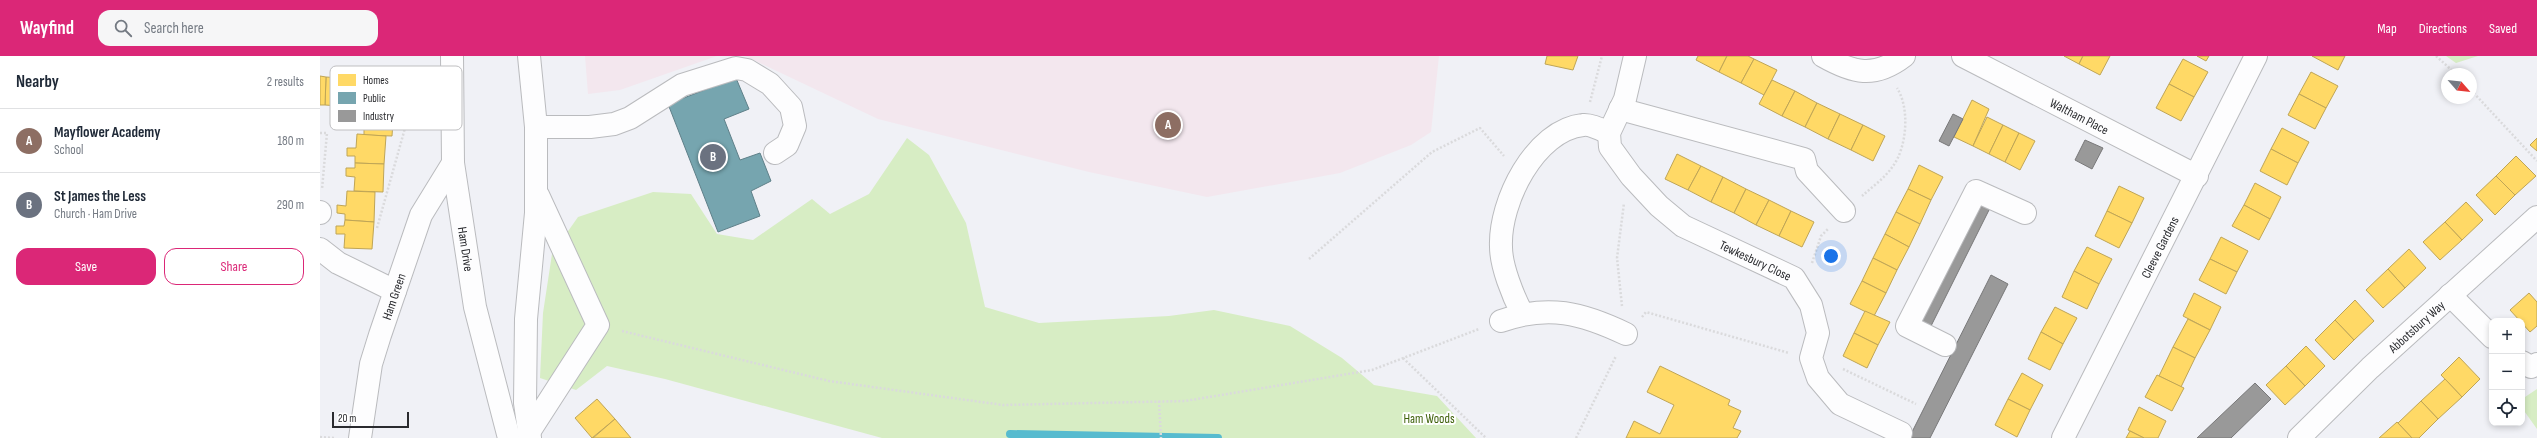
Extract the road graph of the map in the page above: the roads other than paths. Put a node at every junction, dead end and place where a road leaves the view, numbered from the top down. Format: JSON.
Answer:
{"nodes":[{"id":1,"x":529,"y":56,"type":"edge"},
{"id":2,"x":1635,"y":56,"type":"edge"},
{"id":3,"x":1823,"y":56,"type":"edge"},
{"id":4,"x":1904,"y":56,"type":"edge"},
{"id":5,"x":1963,"y":56,"type":"edge"},
{"id":6,"x":2256,"y":56,"type":"edge"},
{"id":7,"x":1620,"y":109,"type":"junction"},
{"id":8,"x":536,"y":128,"type":"junction"},
{"id":9,"x":452,"y":130,"type":"edge"},
{"id":10,"x":1609,"y":133,"type":"junction"},
{"id":11,"x":776,"y":153,"type":"dead end"},
{"id":12,"x":452,"y":163,"type":"junction"},
{"id":13,"x":2197,"y":176,"type":"junction"},
{"id":14,"x":536,"y":190,"type":"junction"},
{"id":15,"x":1844,"y":211,"type":"road end"},
{"id":16,"x":2025,"y":213,"type":"dead end"},
{"id":17,"x":2537,"y":217,"type":"edge"},
{"id":18,"x":320,"y":249,"type":"edge"},
{"id":19,"x":395,"y":291,"type":"junction"},
{"id":20,"x":2450,"y":295,"type":"junction"},
{"id":21,"x":1522,"y":313,"type":"junction"},
{"id":22,"x":1502,"y":321,"type":"road end"},
{"id":23,"x":1626,"y":334,"type":"road end"},
{"id":24,"x":2489,"y":334,"type":"edge"},
{"id":25,"x":1945,"y":345,"type":"dead end"},
{"id":26,"x":2525,"y":364,"type":"edge"},
{"id":27,"x":2537,"y":364,"type":"edge"},
{"id":28,"x":1901,"y":433,"type":"dead end"},
{"id":29,"x":523,"y":436,"type":"edge"},
{"id":30,"x":360,"y":438,"type":"edge"},
{"id":31,"x":2063,"y":438,"type":"edge"},
{"id":32,"x":2299,"y":438,"type":"edge"}],
"edges":[{"from":1,"to":8,"type":"street"},
{"from":2,"to":7,"type":"street"},
{"from":3,"to":4,"type":"street"},
{"from":5,"to":13,"type":"street","name":"Waltham Place"},
{"from":6,"to":13,"type":"street","name":"Cleeve Gardens"},
{"from":7,"to":10,"type":"street"},
{"from":7,"to":15,"type":"street"},
{"from":8,"to":11,"type":"street"},
{"from":8,"to":14,"type":"street"},
{"from":9,"to":12,"type":"street","name":"Ham Drive"},
{"from":10,"to":21,"type":"street"},
{"from":10,"to":28,"type":"street","name":"Tewkesbury Close"},
{"from":12,"to":19,"type":"street","name":"Ham Green"},
{"from":12,"to":29,"type":"street","name":"Ham Drive"},
{"from":13,"to":31,"type":"street","name":"Cleeve Gardens"},
{"from":14,"to":29,"type":"street"},
{"from":14,"to":29,"type":"street"},
{"from":16,"to":25,"type":"street"},
{"from":17,"to":20,"type":"street","name":"Abbotsbury Way"},
{"from":18,"to":19,"type":"street"},
{"from":19,"to":30,"type":"street","name":"Ham Green"},
{"from":20,"to":24,"type":"street"},
{"from":20,"to":32,"type":"street","name":"Abbotsbury Way"},
{"from":21,"to":22,"type":"street"},
{"from":21,"to":23,"type":"street"},
{"from":26,"to":27,"type":"street"}]}
